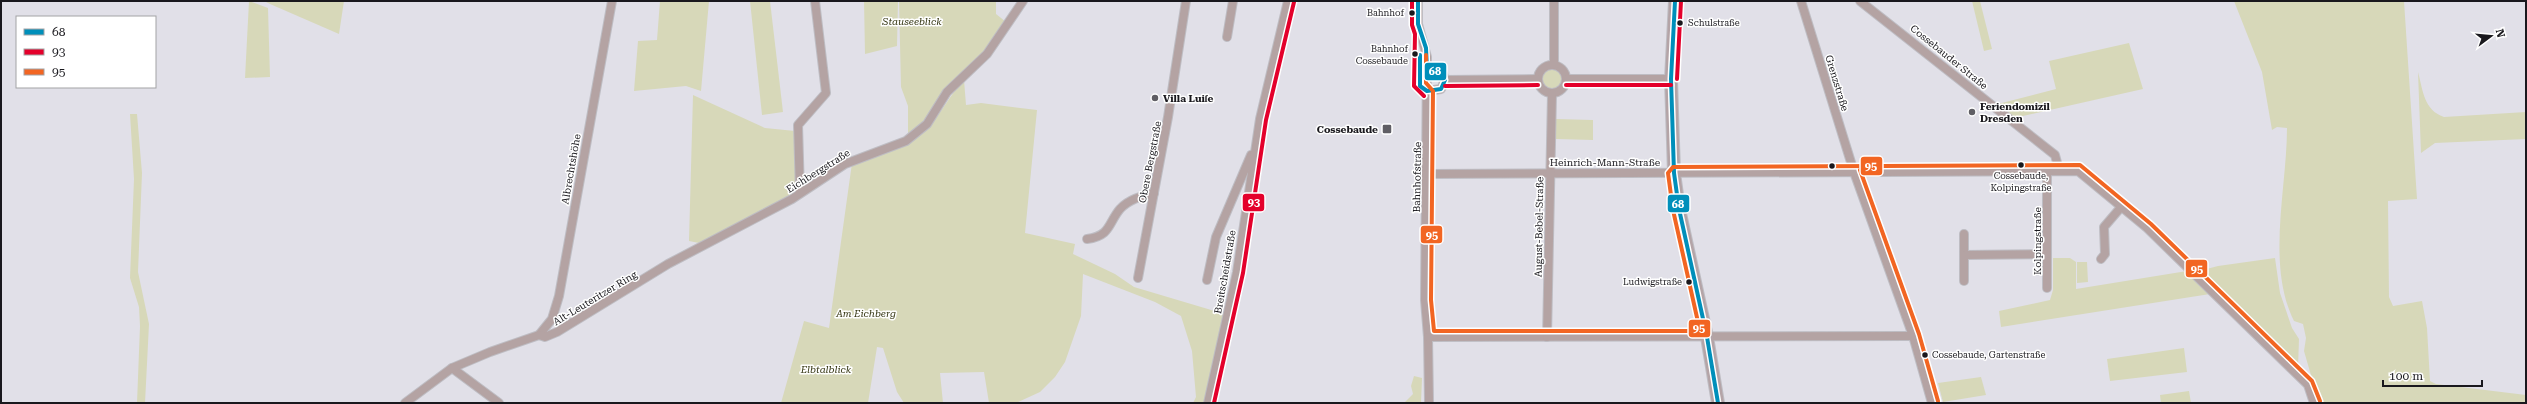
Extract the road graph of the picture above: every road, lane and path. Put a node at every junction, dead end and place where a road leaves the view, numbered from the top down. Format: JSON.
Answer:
{"nodes":[{"id":1,"x":612,"y":1,"type":"edge"},
{"id":2,"x":815,"y":1,"type":"edge"},
{"id":3,"x":1023,"y":1,"type":"edge"},
{"id":4,"x":1186,"y":1,"type":"edge"},
{"id":5,"x":1233,"y":1,"type":"edge"},
{"id":6,"x":1288,"y":1,"type":"edge"},
{"id":7,"x":1418,"y":1,"type":"edge"},
{"id":8,"x":1554,"y":1,"type":"edge"},
{"id":9,"x":1675,"y":1,"type":"edge"},
{"id":10,"x":1801,"y":1,"type":"edge"},
{"id":11,"x":1860,"y":1,"type":"edge"},
{"id":12,"x":1227,"y":37,"type":"dead end"},
{"id":13,"x":1554,"y":65,"type":"junction"},
{"id":14,"x":1428,"y":69,"type":"junction"},
{"id":15,"x":1538,"y":79,"type":"junction"},
{"id":16,"x":1566,"y":79,"type":"junction"},
{"id":17,"x":1671,"y":79,"type":"junction"},
{"id":18,"x":1445,"y":80,"type":"junction"},
{"id":19,"x":1427,"y":91,"type":"junction"},
{"id":20,"x":1552,"y":94,"type":"junction"},
{"id":21,"x":1256,"y":143,"type":"junction"},
{"id":22,"x":2047,"y":170,"type":"junction"},
{"id":23,"x":2059,"y":170,"type":"junction"},
{"id":24,"x":1550,"y":172,"type":"junction"},
{"id":25,"x":1854,"y":172,"type":"junction"},
{"id":26,"x":1674,"y":173,"type":"junction"},
{"id":27,"x":1427,"y":174,"type":"junction"},
{"id":28,"x":800,"y":192,"type":"junction"},
{"id":29,"x":1154,"y":193,"type":"junction"},
{"id":30,"x":2122,"y":206,"type":"junction"},
{"id":31,"x":728,"y":230,"type":"joint"},
{"id":32,"x":1964,"y":234,"type":"dead end"},
{"id":33,"x":1087,"y":239,"type":"dead end"},
{"id":34,"x":2047,"y":254,"type":"junction"},
{"id":35,"x":1964,"y":255,"type":"junction"},
{"id":36,"x":2101,"y":259,"type":"dead end"},
{"id":37,"x":1138,"y":278,"type":"dead end"},
{"id":38,"x":1207,"y":280,"type":"dead end"},
{"id":39,"x":1964,"y":281,"type":"dead end"},
{"id":40,"x":2047,"y":288,"type":"dead end"},
{"id":41,"x":539,"y":336,"type":"junction"},
{"id":42,"x":1913,"y":336,"type":"junction"},
{"id":43,"x":1428,"y":337,"type":"junction"},
{"id":44,"x":1547,"y":337,"type":"junction"},
{"id":45,"x":1707,"y":337,"type":"junction"},
{"id":46,"x":452,"y":368,"type":"junction"},
{"id":47,"x":405,"y":403,"type":"edge"},
{"id":48,"x":499,"y":403,"type":"edge"},
{"id":49,"x":1208,"y":403,"type":"edge"},
{"id":50,"x":1429,"y":403,"type":"edge"},
{"id":51,"x":1718,"y":403,"type":"edge"},
{"id":52,"x":1932,"y":403,"type":"edge"},
{"id":53,"x":2314,"y":403,"type":"edge"}],
"edges":[{"from":1,"to":41,"type":"street","name":"Albrechtshöhe"},
{"from":2,"to":28,"type":"street"},
{"from":3,"to":28,"type":"street","name":"Eichbergstraße"},
{"from":4,"to":29,"type":"street","name":"Obere Bergstraße"},
{"from":5,"to":12,"type":"street"},
{"from":6,"to":21,"type":"street","name":"Breitscheidstraße"},
{"from":7,"to":14,"type":"street","name":"Bahnhofstraße"},
{"from":8,"to":13,"type":"street"},
{"from":9,"to":17,"type":"main road"},
{"from":10,"to":25,"type":"street","name":"Grenzstraße"},
{"from":11,"to":23,"type":"street","name":"Cossebauder Straße"},
{"from":13,"to":15,"type":"street"},
{"from":13,"to":16,"type":"street"},
{"from":14,"to":18,"type":"street"},
{"from":14,"to":19,"type":"street","name":"Bahnhofstraße"},
{"from":15,"to":18,"type":"street"},
{"from":15,"to":20,"type":"street"},
{"from":16,"to":17,"type":"street"},
{"from":16,"to":20,"type":"street"},
{"from":17,"to":26,"type":"main road"},
{"from":18,"to":19,"type":"street"},
{"from":19,"to":27,"type":"street","name":"Bahnhofstraße"},
{"from":20,"to":24,"type":"street","name":"August-Bebel-Straße"},
{"from":21,"to":38,"type":"street","name":"Breitscheidstraße"},
{"from":21,"to":49,"type":"street","name":"Breitscheidstraße"},
{"from":22,"to":23,"type":"street","name":"Heinrich-Mann-Straße"},
{"from":22,"to":25,"type":"street","name":"Heinrich-Mann-Straße"},
{"from":22,"to":34,"type":"street","name":"Kolpingstraße"},
{"from":23,"to":30,"type":"street"},
{"from":24,"to":26,"type":"street","name":"Heinrich-Mann-Straße"},
{"from":24,"to":27,"type":"street","name":"Heinrich-Mann-Straße"},
{"from":24,"to":44,"type":"street","name":"August-Bebel-Straße"},
{"from":25,"to":26,"type":"street","name":"Heinrich-Mann-Straße"},
{"from":25,"to":42,"type":"street","name":"Grenzstraße"},
{"from":26,"to":45,"type":"main road"},
{"from":27,"to":43,"type":"street","name":"Bahnhofstraße"},
{"from":28,"to":31,"type":"street","name":"Eichbergstraße"},
{"from":29,"to":33,"type":"street"},
{"from":29,"to":37,"type":"street","name":"Obere Bergstraße"},
{"from":30,"to":36,"type":"street"},
{"from":30,"to":53,"type":"street"},
{"from":31,"to":41,"type":"street","name":"Alt-Leuteritzer Ring"},
{"from":32,"to":35,"type":"street"},
{"from":34,"to":35,"type":"street"},
{"from":34,"to":40,"type":"street","name":"Kolpingstraße"},
{"from":35,"to":39,"type":"street"},
{"from":41,"to":46,"type":"street","name":"Alt-Leuteritzer Ring"},
{"from":42,"to":45,"type":"street"},
{"from":42,"to":52,"type":"street","name":"Grenzstraße"},
{"from":43,"to":44,"type":"street"},
{"from":43,"to":50,"type":"street","name":"Bahnhofstraße"},
{"from":44,"to":45,"type":"street"},
{"from":45,"to":51,"type":"main road"},
{"from":46,"to":47,"type":"street","name":"Alt-Leuteritzer Ring"},
{"from":46,"to":48,"type":"street"}]}
